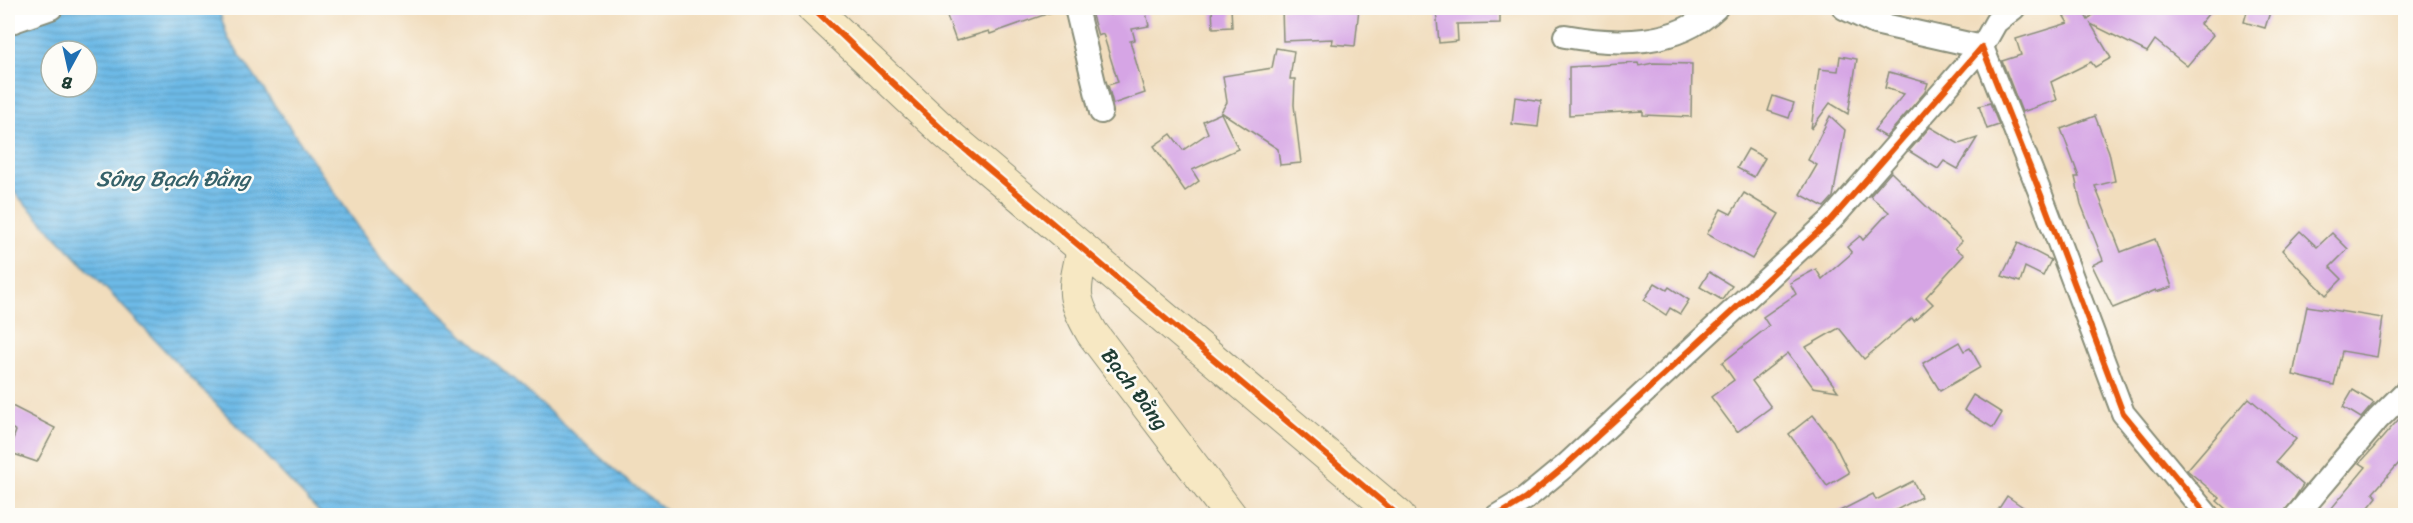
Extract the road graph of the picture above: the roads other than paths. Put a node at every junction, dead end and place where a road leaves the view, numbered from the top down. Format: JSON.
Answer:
{"nodes":[{"id":1,"x":51,"y":8,"type":"edge"},
{"id":2,"x":1076,"y":8,"type":"edge"},
{"id":3,"x":1716,"y":8,"type":"edge"},
{"id":4,"x":1844,"y":8,"type":"edge"},
{"id":5,"x":2014,"y":8,"type":"edge"},
{"id":6,"x":819,"y":9,"type":"edge"},
{"id":7,"x":8,"y":22,"type":"edge"},
{"id":8,"x":1565,"y":36,"type":"dead end"},
{"id":9,"x":1982,"y":47,"type":"junction"},
{"id":10,"x":1101,"y":112,"type":"dead end"},
{"id":11,"x":1083,"y":249,"type":"junction"},
{"id":12,"x":2406,"y":391,"type":"edge"},
{"id":13,"x":1231,"y":516,"type":"edge"},
{"id":14,"x":1399,"y":516,"type":"edge"},
{"id":15,"x":1497,"y":516,"type":"edge"},
{"id":16,"x":2208,"y":516,"type":"edge"},
{"id":17,"x":2296,"y":516,"type":"edge"}],
"edges":[{"from":1,"to":7,"type":"street"},
{"from":2,"to":10,"type":"street"},
{"from":3,"to":8,"type":"street"},
{"from":4,"to":9,"type":"street"},
{"from":5,"to":9,"type":"street"},
{"from":6,"to":11,"type":"street"},
{"from":9,"to":15,"type":"street"},
{"from":9,"to":16,"type":"street"},
{"from":11,"to":13,"type":"street","name":"Bạch Đằng"},
{"from":11,"to":14,"type":"street"},
{"from":12,"to":17,"type":"street"}]}
